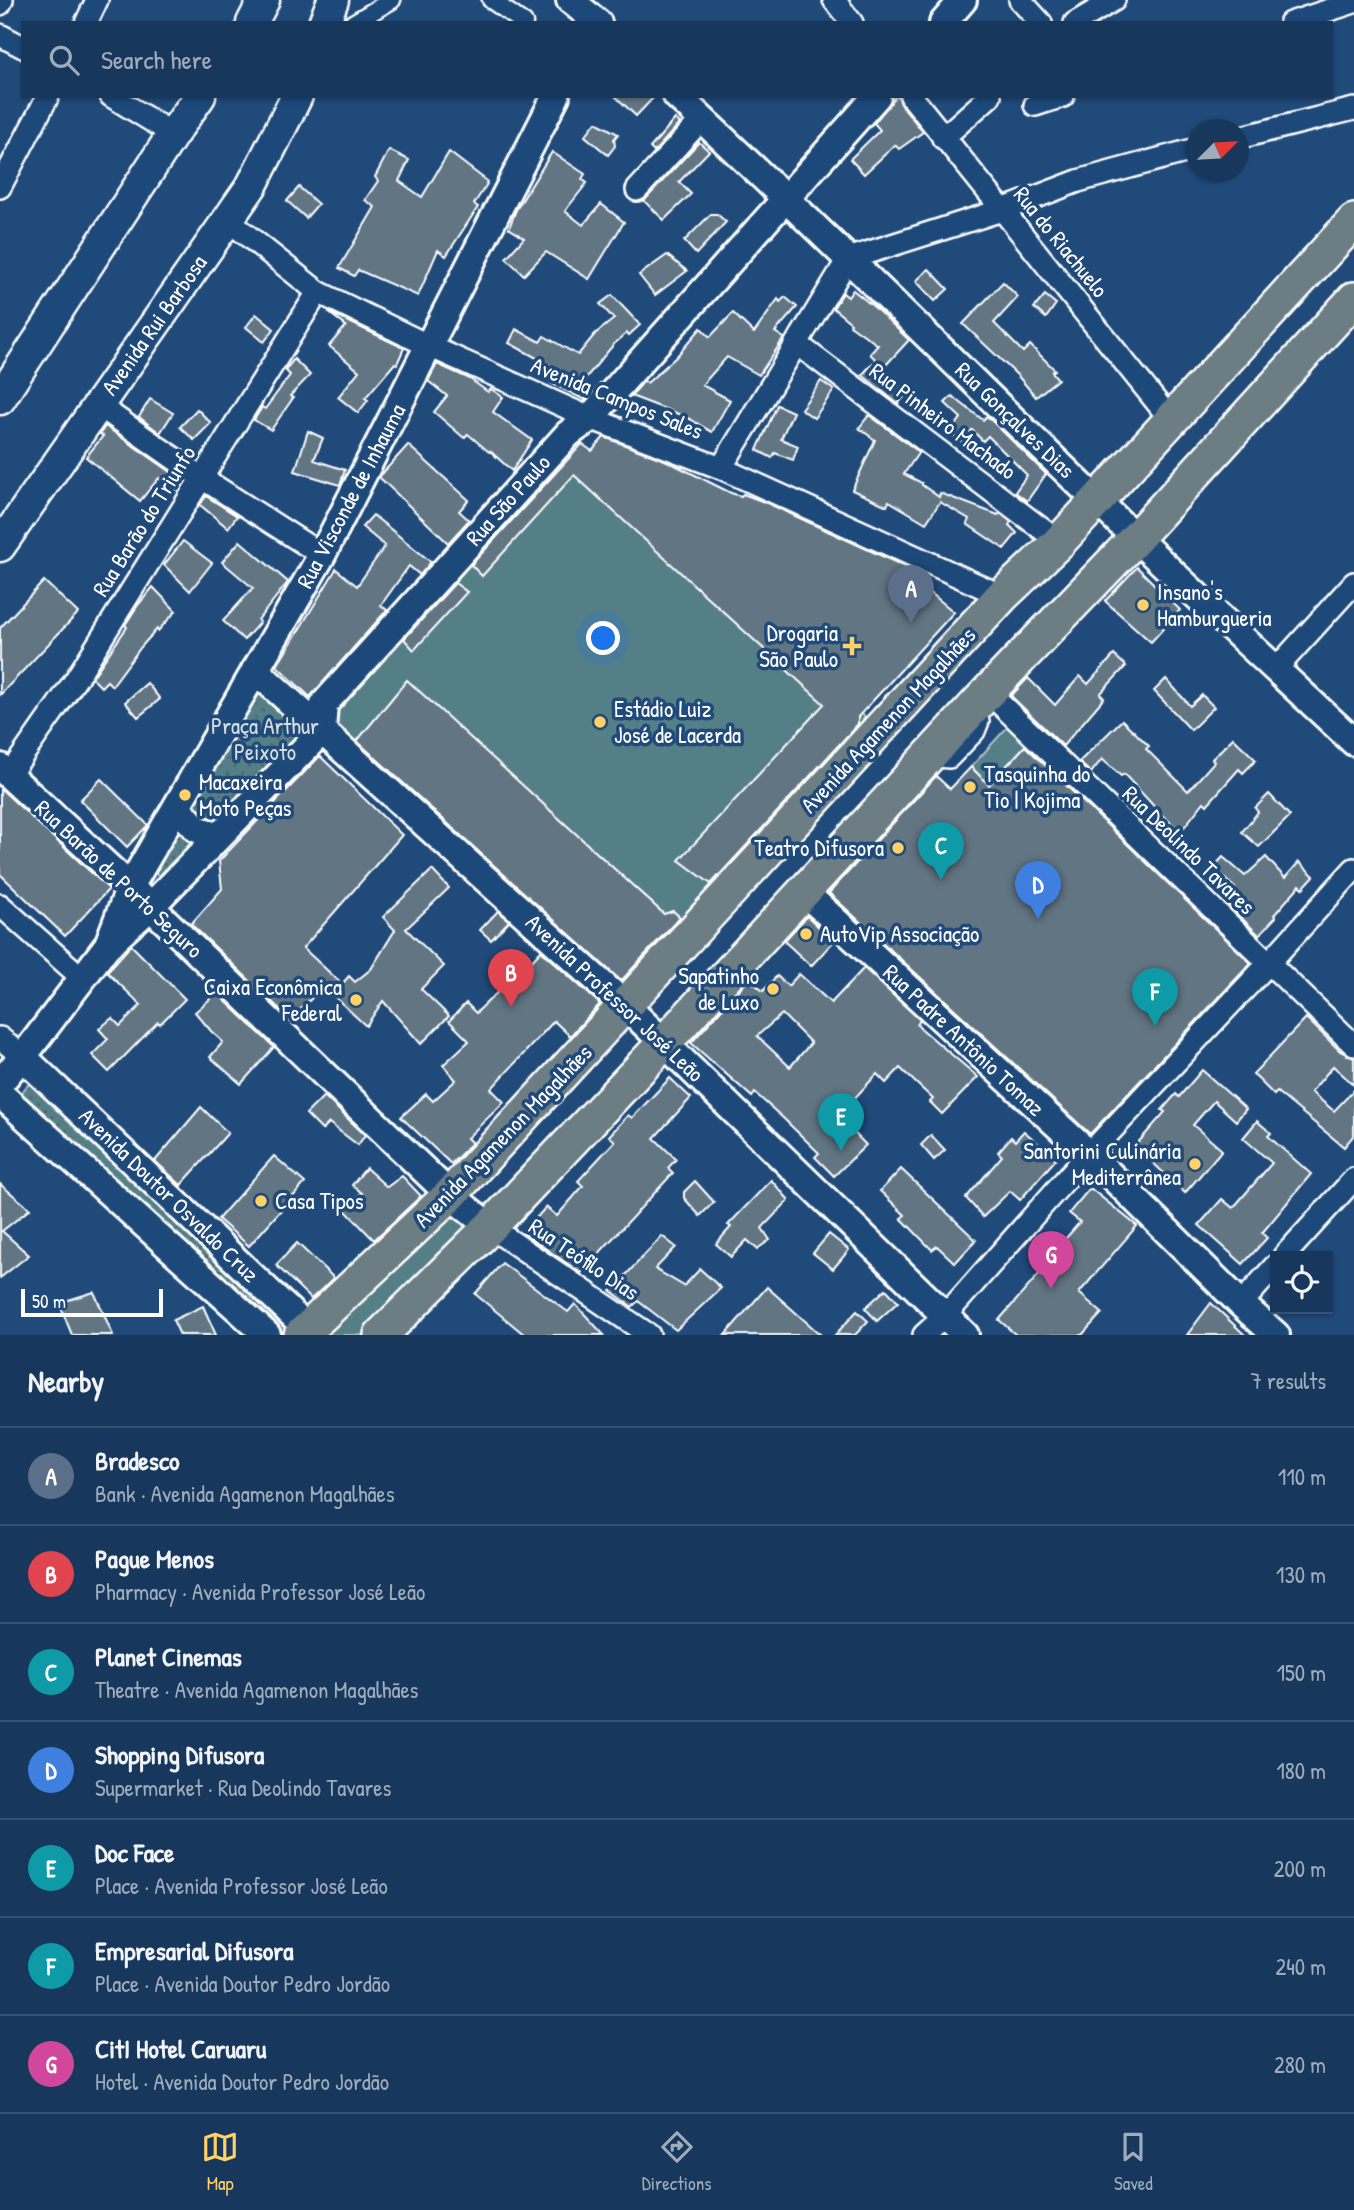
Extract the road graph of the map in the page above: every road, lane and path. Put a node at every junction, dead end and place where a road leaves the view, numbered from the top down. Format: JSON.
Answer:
{"nodes":[{"id":1,"x":97,"y":0,"type":"edge"},
{"id":2,"x":264,"y":0,"type":"edge"},
{"id":3,"x":333,"y":0,"type":"edge"},
{"id":4,"x":392,"y":0,"type":"edge"},
{"id":5,"x":491,"y":0,"type":"edge"},
{"id":6,"x":570,"y":0,"type":"edge"},
{"id":7,"x":834,"y":0,"type":"edge"},
{"id":8,"x":963,"y":0,"type":"edge"},
{"id":9,"x":1020,"y":0,"type":"edge"},
{"id":10,"x":1114,"y":0,"type":"edge"},
{"id":11,"x":1354,"y":2,"type":"edge"},
{"id":12,"x":600,"y":16,"type":"edge"},
{"id":13,"x":87,"y":21,"type":"edge"},
{"id":14,"x":253,"y":21,"type":"edge"},
{"id":15,"x":325,"y":21,"type":"edge"},
{"id":16,"x":356,"y":21,"type":"edge"},
{"id":17,"x":521,"y":21,"type":"edge"},
{"id":18,"x":850,"y":21,"type":"edge"},
{"id":19,"x":945,"y":21,"type":"edge"},
{"id":20,"x":1039,"y":21,"type":"edge"},
{"id":21,"x":1078,"y":21,"type":"edge"},
{"id":22,"x":1296,"y":21,"type":"edge"},
{"id":23,"x":0,"y":35,"type":"edge"},
{"id":24,"x":21,"y":46,"type":"edge"},
{"id":25,"x":47,"y":98,"type":"edge"},
{"id":26,"x":114,"y":98,"type":"edge"},
{"id":27,"x":199,"y":98,"type":"edge"},
{"id":28,"x":296,"y":98,"type":"edge"},
{"id":29,"x":555,"y":98,"type":"edge"},
{"id":30,"x":679,"y":98,"type":"edge"},
{"id":31,"x":875,"y":98,"type":"edge"},
{"id":32,"x":913,"y":98,"type":"edge"},
{"id":33,"x":988,"y":98,"type":"edge"},
{"id":34,"x":1057,"y":98,"type":"edge"},
{"id":35,"x":1035,"y":105,"type":"dead end"},
{"id":36,"x":1354,"y":109,"type":"edge"},
{"id":37,"x":702,"y":119,"type":"junction"},
{"id":38,"x":173,"y":134,"type":"junction"},
{"id":39,"x":1249,"y":135,"type":"edge"},
{"id":40,"x":943,"y":138,"type":"junction"},
{"id":41,"x":1186,"y":152,"type":"edge"},
{"id":42,"x":0,"y":187,"type":"edge"},
{"id":43,"x":637,"y":190,"type":"dead end"},
{"id":44,"x":787,"y":198,"type":"junction"},
{"id":45,"x":1002,"y":210,"type":"junction"},
{"id":46,"x":228,"y":220,"type":"junction"},
{"id":47,"x":1354,"y":221,"type":"edge"},
{"id":48,"x":848,"y":259,"type":"junction"},
{"id":49,"x":318,"y":292,"type":"junction"},
{"id":50,"x":1354,"y":299,"type":"edge"},
{"id":51,"x":796,"y":343,"type":"junction"},
{"id":52,"x":429,"y":346,"type":"junction"},
{"id":53,"x":0,"y":399,"type":"edge"},
{"id":54,"x":98,"y":405,"type":"junction"},
{"id":55,"x":590,"y":418,"type":"junction"},
{"id":56,"x":1171,"y":420,"type":"junction"},
{"id":57,"x":721,"y":468,"type":"junction"},
{"id":58,"x":202,"y":478,"type":"junction"},
{"id":59,"x":1097,"y":499,"type":"junction"},
{"id":60,"x":1136,"y":538,"type":"junction"},
{"id":61,"x":1059,"y":541,"type":"junction"},
{"id":62,"x":0,"y":546,"type":"edge"},
{"id":63,"x":322,"y":555,"type":"junction"},
{"id":64,"x":1354,"y":583,"type":"edge"},
{"id":65,"x":1002,"y":596,"type":"junction"},
{"id":66,"x":1276,"y":668,"type":"junction"},
{"id":67,"x":256,"y":670,"type":"junction"},
{"id":68,"x":982,"y":698,"type":"junction"},
{"id":69,"x":321,"y":731,"type":"junction"},
{"id":70,"x":1354,"y":742,"type":"edge"},
{"id":71,"x":5,"y":771,"type":"edge"},
{"id":72,"x":177,"y":807,"type":"junction"},
{"id":73,"x":218,"y":836,"type":"junction"},
{"id":74,"x":1354,"y":869,"type":"edge"},
{"id":75,"x":130,"y":887,"type":"junction"},
{"id":76,"x":803,"y":891,"type":"junction"},
{"id":77,"x":0,"y":905,"type":"edge"},
{"id":78,"x":150,"y":907,"type":"junction"},
{"id":79,"x":107,"y":946,"type":"junction"},
{"id":80,"x":1268,"y":964,"type":"junction"},
{"id":81,"x":82,"y":978,"type":"junction"},
{"id":82,"x":626,"y":1006,"type":"junction"},
{"id":83,"x":0,"y":1038,"type":"edge"},
{"id":84,"x":664,"y":1042,"type":"junction"},
{"id":85,"x":1354,"y":1045,"type":"edge"},
{"id":86,"x":22,"y":1056,"type":"junction"},
{"id":87,"x":0,"y":1083,"type":"edge"},
{"id":88,"x":0,"y":1094,"type":"edge"},
{"id":89,"x":1089,"y":1154,"type":"junction"},
{"id":90,"x":1354,"y":1179,"type":"edge"},
{"id":91,"x":450,"y":1195,"type":"junction"},
{"id":92,"x":490,"y":1227,"type":"junction"},
{"id":93,"x":1289,"y":1251,"type":"edge"},
{"id":94,"x":1270,"y":1272,"type":"edge"},
{"id":95,"x":1241,"y":1304,"type":"junction"},
{"id":96,"x":945,"y":1316,"type":"junction"},
{"id":97,"x":308,"y":1333,"type":"edge"},
{"id":98,"x":267,"y":1335,"type":"edge"},
{"id":99,"x":381,"y":1335,"type":"edge"},
{"id":100,"x":649,"y":1335,"type":"edge"},
{"id":101,"x":924,"y":1335,"type":"edge"},
{"id":102,"x":965,"y":1335,"type":"edge"},
{"id":103,"x":1276,"y":1335,"type":"edge"}],
"edges":[{"from":1,"to":13,"type":"street"},
{"from":2,"to":14,"type":"main road"},
{"from":3,"to":15,"type":"main road"},
{"from":4,"to":16,"type":"street"},
{"from":5,"to":17,"type":"street"},
{"from":6,"to":12,"type":"street"},
{"from":7,"to":18,"type":"street"},
{"from":8,"to":19,"type":"street"},
{"from":9,"to":20,"type":"street"},
{"from":10,"to":21,"type":"street"},
{"from":11,"to":22,"type":"street"},
{"from":23,"to":24,"type":"street"},
{"from":25,"to":42,"type":"street"},
{"from":26,"to":38,"type":"street"},
{"from":27,"to":38,"type":"main road"},
{"from":28,"to":46,"type":"main road","name":"Avenida Rui Barbosa"},
{"from":29,"to":52,"type":"street","name":"Rua Visconde de Inhauma"},
{"from":30,"to":37,"type":"street","name":"Rua Gonçalves Dias"},
{"from":31,"to":44,"type":"street","name":"Rua São Paulo"},
{"from":32,"to":40,"type":"street","name":"Rua do Riachuelo"},
{"from":33,"to":40,"type":"street"},
{"from":34,"to":35,"type":"street"},
{"from":36,"to":39,"type":"street"},
{"from":37,"to":43,"type":"street"},
{"from":37,"to":44,"type":"street","name":"Rua Gonçalves Dias"},
{"from":38,"to":53,"type":"main road"},
{"from":40,"to":45,"type":"street","name":"Rua do Riachuelo"},
{"from":41,"to":45,"type":"street"},
{"from":44,"to":48,"type":"street","name":"Rua Gonçalves Dias"},
{"from":44,"to":55,"type":"street","name":"Rua São Paulo"},
{"from":45,"to":48,"type":"street"},
{"from":45,"to":56,"type":"street","name":"Rua do Riachuelo"},
{"from":46,"to":49,"type":"street","name":"Avenida Campos Sales"},
{"from":46,"to":54,"type":"main road","name":"Avenida Rui Barbosa"},
{"from":47,"to":56,"type":"main road","name":"Avenida Agamenon Magalhães"},
{"from":48,"to":51,"type":"street"},
{"from":48,"to":59,"type":"street","name":"Rua Gonçalves Dias"},
{"from":49,"to":52,"type":"street","name":"Avenida Campos Sales"},
{"from":49,"to":58,"type":"street","name":"Rua Barão do Triunfo"},
{"from":50,"to":60,"type":"main road"},
{"from":51,"to":57,"type":"street"},
{"from":51,"to":61,"type":"street","name":"Rua Pinheiro Machado"},
{"from":52,"to":55,"type":"street","name":"Avenida Campos Sales"},
{"from":52,"to":63,"type":"street","name":"Rua Visconde de Inhauma"},
{"from":54,"to":58,"type":"street"},
{"from":54,"to":62,"type":"main road","name":"Avenida Rui Barbosa"},
{"from":55,"to":57,"type":"street","name":"Avenida Campos Sales"},
{"from":55,"to":69,"type":"street","name":"Rua São Paulo"},
{"from":56,"to":59,"type":"main road","name":"Avenida Agamenon Magalhães"},
{"from":57,"to":65,"type":"street","name":"Avenida Campos Sales"},
{"from":58,"to":63,"type":"street"},
{"from":58,"to":71,"type":"street","name":"Rua Barão do Triunfo"},
{"from":59,"to":60,"type":"street","name":"Rua Gonçalves Dias"},
{"from":59,"to":61,"type":"main road","name":"Avenida Agamenon Magalhães"},
{"from":60,"to":66,"type":"street","name":"Rua Gonçalves Dias"},
{"from":60,"to":68,"type":"main road"},
{"from":61,"to":65,"type":"main road","name":"Avenida Agamenon Magalhães"},
{"from":63,"to":67,"type":"street","name":"Rua Visconde de Inhauma"},
{"from":64,"to":66,"type":"street"},
{"from":65,"to":82,"type":"main road","name":"Avenida Agamenon Magalhães"},
{"from":66,"to":70,"type":"street","name":"Rua Gonçalves Dias"},
{"from":67,"to":69,"type":"street","name":"Avenida Professor José Leão"},
{"from":67,"to":72,"type":"street","name":"Rua Visconde de Inhauma"},
{"from":68,"to":76,"type":"main road"},
{"from":68,"to":80,"type":"street","name":"Rua Deolindo Tavares"},
{"from":69,"to":73,"type":"street"},
{"from":69,"to":82,"type":"street","name":"Avenida Professor José Leão"},
{"from":71,"to":75,"type":"street","name":"Rua Barão de Porto Seguro"},
{"from":72,"to":73,"type":"street"},
{"from":72,"to":75,"type":"street","name":"Rua Visconde de Inhauma"},
{"from":73,"to":78,"type":"street"},
{"from":74,"to":80,"type":"street"},
{"from":75,"to":78,"type":"street","name":"Rua Barão de Porto Seguro"},
{"from":75,"to":79,"type":"street","name":"Rua Visconde de Inhauma"},
{"from":76,"to":84,"type":"main road"},
{"from":76,"to":89,"type":"street","name":"Rua Padre Antônio Tomaz"},
{"from":77,"to":81,"type":"street"},
{"from":78,"to":79,"type":"street"},
{"from":78,"to":91,"type":"street","name":"Rua Barão de Porto Seguro"},
{"from":79,"to":81,"type":"street"},
{"from":80,"to":85,"type":"street","name":"Rua Deolindo Tavares"},
{"from":80,"to":89,"type":"street"},
{"from":81,"to":86,"type":"street"},
{"from":82,"to":84,"type":"street","name":"Avenida Professor José Leão"},
{"from":82,"to":91,"type":"main road","name":"Avenida Agamenon Magalhães"},
{"from":83,"to":86,"type":"street"},
{"from":84,"to":92,"type":"main road"},
{"from":84,"to":96,"type":"street","name":"Avenida Professor José Leão"},
{"from":86,"to":87,"type":"street"},
{"from":86,"to":97,"type":"street","name":"Avenida Doutor Osvaldo Cruz"},
{"from":88,"to":98,"type":"street","name":"Avenida Doutor Osvaldo Cruz"},
{"from":89,"to":95,"type":"street","name":"Rua Padre Antônio Tomaz"},
{"from":89,"to":96,"type":"street"},
{"from":90,"to":93,"type":"street"},
{"from":91,"to":92,"type":"street","name":"Rua Barão de Porto Seguro"},
{"from":91,"to":97,"type":"main road","name":"Avenida Agamenon Magalhães"},
{"from":92,"to":99,"type":"main road"},
{"from":92,"to":100,"type":"street","name":"Rua Teófilo Dias"},
{"from":94,"to":95,"type":"street"},
{"from":95,"to":103,"type":"street","name":"Rua Padre Antônio Tomaz"},
{"from":96,"to":101,"type":"street"},
{"from":96,"to":102,"type":"street","name":"Avenida Professor José Leão"}]}
